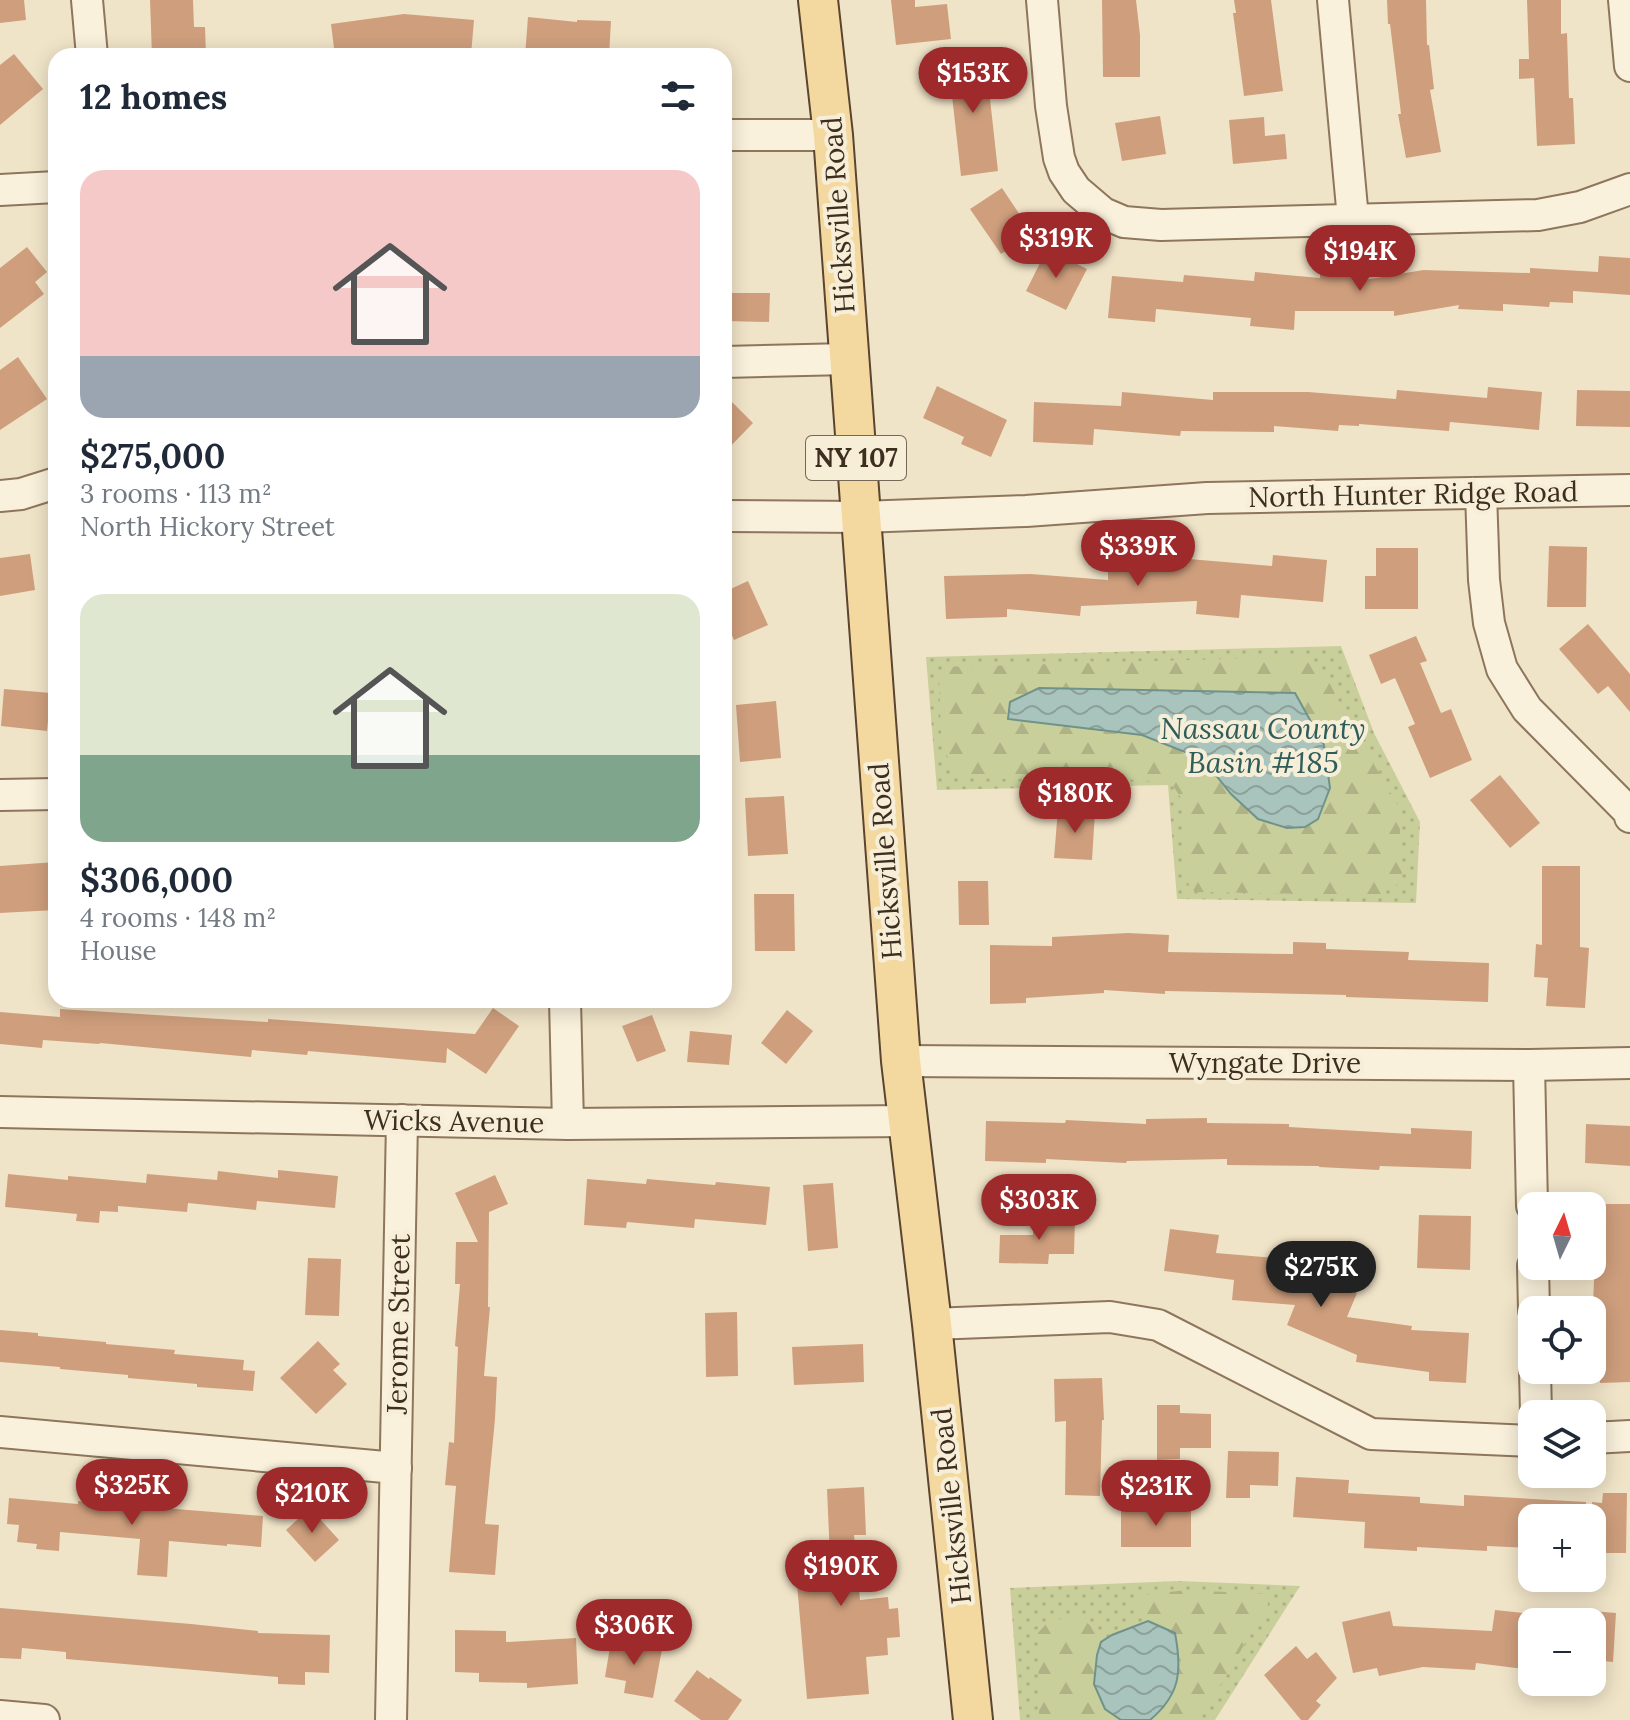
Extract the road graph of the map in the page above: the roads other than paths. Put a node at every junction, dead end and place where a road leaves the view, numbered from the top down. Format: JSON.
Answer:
{"nodes":[{"id":1,"x":87,"y":0,"type":"edge"},
{"id":2,"x":818,"y":0,"type":"edge"},
{"id":3,"x":1042,"y":0,"type":"edge"},
{"id":4,"x":1333,"y":0,"type":"edge"},
{"id":5,"x":1624,"y":0,"type":"edge"},
{"id":6,"x":91,"y":48,"type":"edge"},
{"id":7,"x":1630,"y":66,"type":"edge"},
{"id":8,"x":732,"y":135,"type":"edge"},
{"id":9,"x":833,"y":135,"type":"junction"},
{"id":10,"x":48,"y":187,"type":"edge"},
{"id":11,"x":1630,"y":189,"type":"edge"},
{"id":12,"x":0,"y":190,"type":"edge"},
{"id":13,"x":1353,"y":219,"type":"junction"},
{"id":14,"x":848,"y":359,"type":"junction"},
{"id":15,"x":732,"y":362,"type":"edge"},
{"id":16,"x":48,"y":486,"type":"edge"},
{"id":17,"x":1630,"y":490,"type":"edge"},
{"id":18,"x":1481,"y":493,"type":"junction"},
{"id":19,"x":0,"y":496,"type":"edge"},
{"id":20,"x":732,"y":516,"type":"edge"},
{"id":21,"x":861,"y":517,"type":"junction"},
{"id":22,"x":48,"y":794,"type":"edge"},
{"id":23,"x":0,"y":795,"type":"edge"},
{"id":24,"x":1630,"y":813,"type":"edge"},
{"id":25,"x":565,"y":1008,"type":"edge"},
{"id":26,"x":901,"y":1061,"type":"junction"},
{"id":27,"x":1630,"y":1063,"type":"edge"},
{"id":28,"x":1529,"y":1065,"type":"junction"},
{"id":29,"x":0,"y":1112,"type":"edge"},
{"id":30,"x":402,"y":1120,"type":"junction"},
{"id":31,"x":908,"y":1121,"type":"junction"},
{"id":32,"x":568,"y":1124,"type":"junction"},
{"id":33,"x":1532,"y":1192,"type":"edge"},
{"id":34,"x":932,"y":1324,"type":"junction"},
{"id":35,"x":0,"y":1432,"type":"edge"},
{"id":36,"x":1630,"y":1436,"type":"edge"},
{"id":37,"x":1606,"y":1437,"type":"edge"},
{"id":38,"x":1518,"y":1440,"type":"edge"},
{"id":39,"x":396,"y":1468,"type":"junction"},
{"id":40,"x":0,"y":1716,"type":"edge"},
{"id":41,"x":44,"y":1720,"type":"edge"},
{"id":42,"x":391,"y":1720,"type":"edge"},
{"id":43,"x":973,"y":1720,"type":"edge"}],
"edges":[{"from":1,"to":6,"type":"street"},
{"from":2,"to":9,"type":"main road","name":"Hicksville Road","number":"NY 107"},
{"from":3,"to":13,"type":"street"},
{"from":4,"to":13,"type":"street"},
{"from":5,"to":7,"type":"street"},
{"from":8,"to":9,"type":"street"},
{"from":9,"to":14,"type":"main road","name":"Hicksville Road","number":"NY 107"},
{"from":10,"to":12,"type":"street"},
{"from":11,"to":13,"type":"street"},
{"from":14,"to":15,"type":"street"},
{"from":14,"to":21,"type":"main road","name":"Hicksville Road","number":"NY 107"},
{"from":16,"to":19,"type":"street"},
{"from":17,"to":18,"type":"street","name":"North Hunter Ridge Road"},
{"from":18,"to":21,"type":"street","name":"North Hunter Ridge Road"},
{"from":18,"to":24,"type":"street"},
{"from":20,"to":21,"type":"street","name":"North Hunter Ridge Road"},
{"from":21,"to":26,"type":"main road","name":"Hicksville Road","number":"NY 107"},
{"from":22,"to":23,"type":"street"},
{"from":25,"to":32,"type":"street"},
{"from":26,"to":28,"type":"street","name":"Wyngate Drive"},
{"from":26,"to":31,"type":"main road","name":"Hicksville Road","number":"NY 107"},
{"from":27,"to":28,"type":"street","name":"Wyngate Drive"},
{"from":28,"to":33,"type":"street"},
{"from":29,"to":30,"type":"street","name":"Wicks Avenue"},
{"from":30,"to":32,"type":"street","name":"Wicks Avenue"},
{"from":30,"to":39,"type":"street","name":"Jerome Street"},
{"from":31,"to":32,"type":"street","name":"Wicks Avenue"},
{"from":31,"to":34,"type":"main road","name":"Hicksville Road","number":"NY 107"},
{"from":34,"to":38,"type":"street"},
{"from":34,"to":43,"type":"main road","name":"Hicksville Road","number":"NY 107"},
{"from":35,"to":39,"type":"street"},
{"from":36,"to":37,"type":"street"},
{"from":39,"to":42,"type":"street","name":"Jerome Street"},
{"from":40,"to":41,"type":"street"}]}
